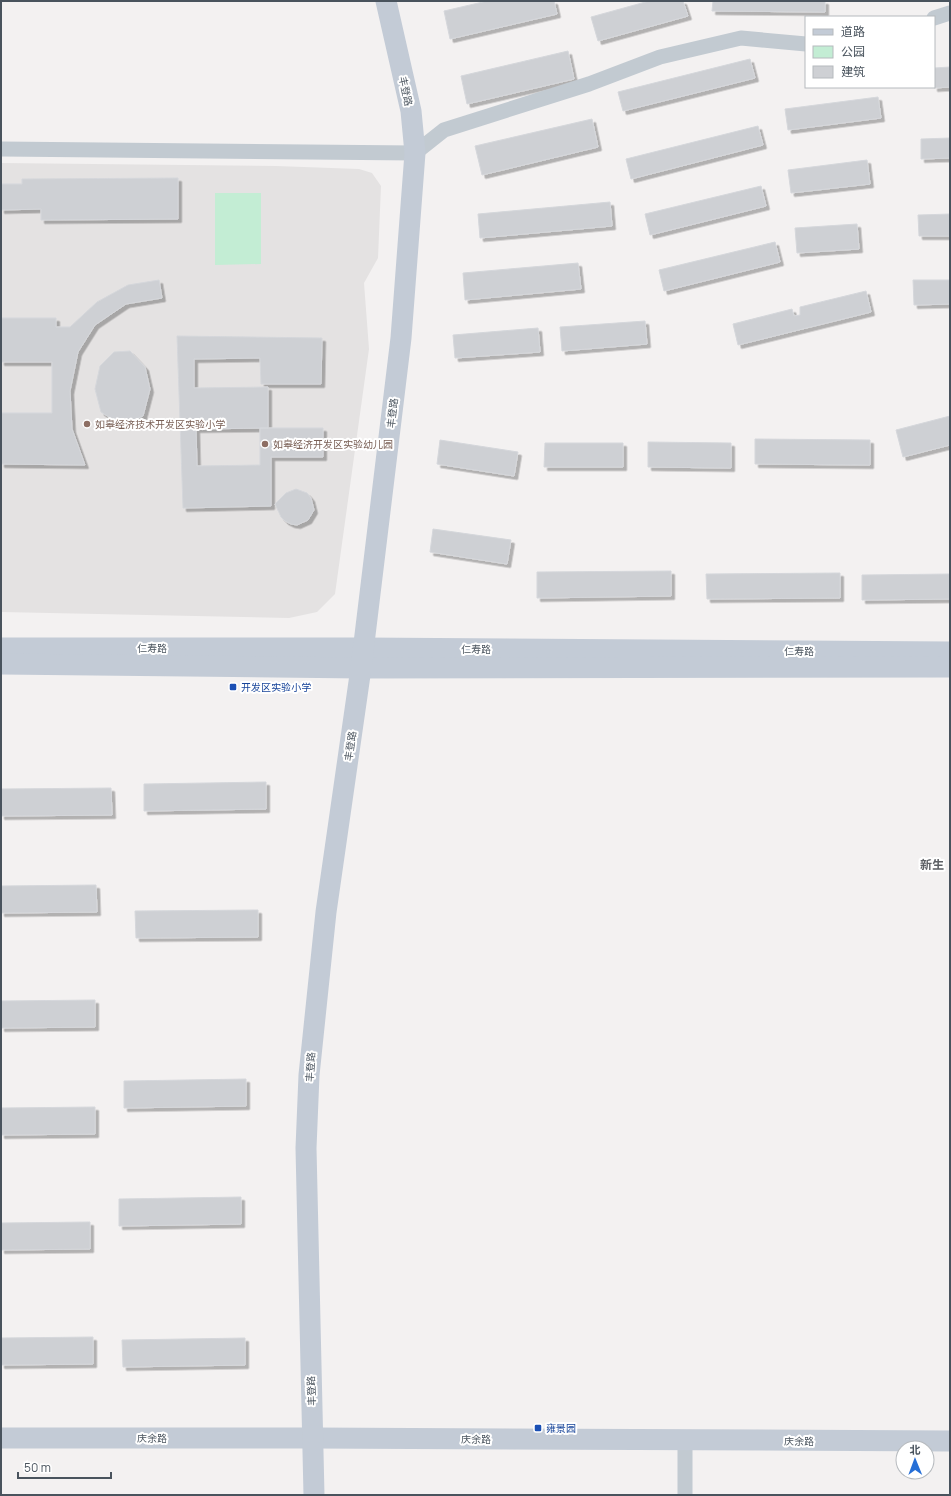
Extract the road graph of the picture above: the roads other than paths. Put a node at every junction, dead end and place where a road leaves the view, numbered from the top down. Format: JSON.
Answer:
{"nodes":[{"id":1,"x":386,"y":1,"type":"edge"},
{"id":2,"x":950,"y":13,"type":"edge"},
{"id":3,"x":935,"y":18,"type":"edge"},
{"id":4,"x":805,"y":44,"type":"edge"},
{"id":5,"x":1,"y":149,"type":"edge"},
{"id":6,"x":415,"y":153,"type":"junction"},
{"id":7,"x":1,"y":648,"type":"edge"},
{"id":8,"x":950,"y":652,"type":"edge"},
{"id":9,"x":362,"y":658,"type":"junction"},
{"id":10,"x":1,"y":664,"type":"edge"},
{"id":11,"x":950,"y":667,"type":"edge"},
{"id":12,"x":1,"y":1438,"type":"edge"},
{"id":13,"x":313,"y":1438,"type":"junction"},
{"id":14,"x":684,"y":1440,"type":"junction"},
{"id":15,"x":950,"y":1441,"type":"edge"},
{"id":16,"x":314,"y":1495,"type":"edge"},
{"id":17,"x":685,"y":1495,"type":"edge"}],
"edges":[{"from":1,"to":6,"type":"street","name":"丰登路"},
{"from":2,"to":3,"type":"street"},
{"from":4,"to":6,"type":"street"},
{"from":5,"to":6,"type":"street"},
{"from":6,"to":9,"type":"street","name":"丰登路"},
{"from":7,"to":9,"type":"street","name":"仁寿路"},
{"from":8,"to":9,"type":"street","name":"仁寿路"},
{"from":9,"to":10,"type":"street","name":"仁寿路"},
{"from":9,"to":11,"type":"street","name":"仁寿路"},
{"from":9,"to":13,"type":"street","name":"丰登路"},
{"from":12,"to":13,"type":"street","name":"庆余路"},
{"from":13,"to":14,"type":"street","name":"庆余路"},
{"from":13,"to":16,"type":"street","name":"丰登路"},
{"from":14,"to":15,"type":"street","name":"庆余路"},
{"from":14,"to":17,"type":"street"}]}
